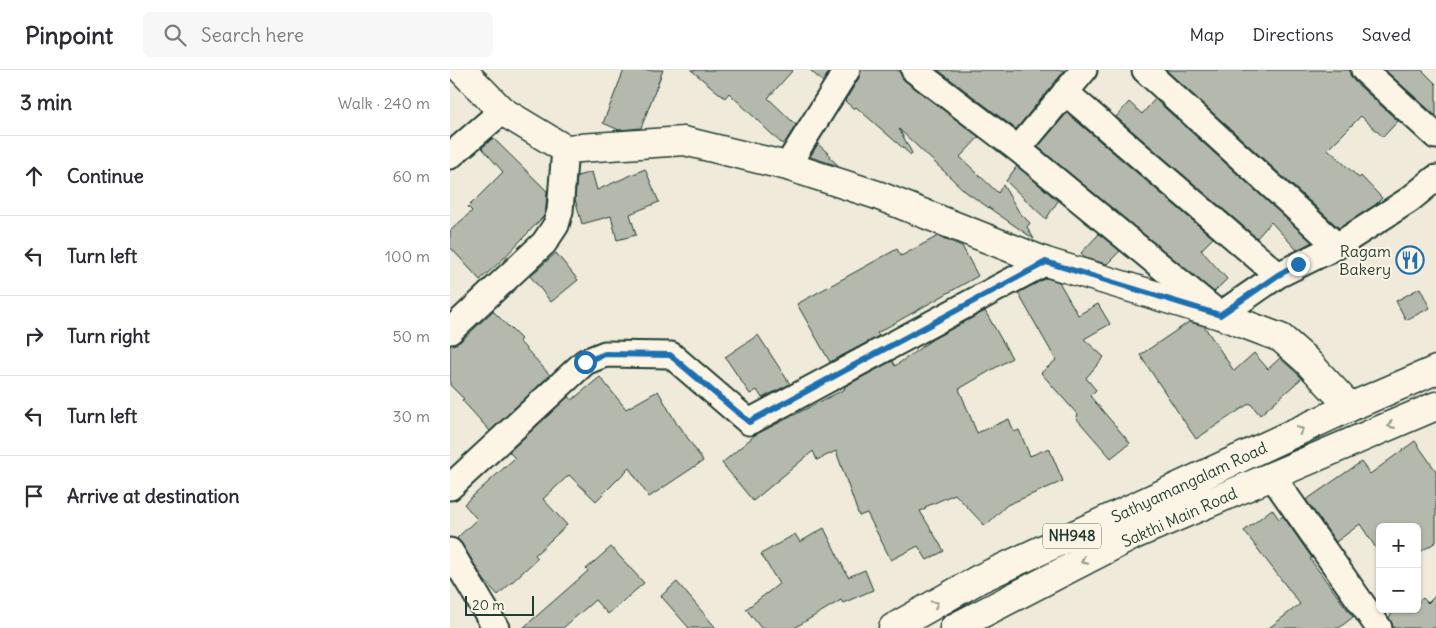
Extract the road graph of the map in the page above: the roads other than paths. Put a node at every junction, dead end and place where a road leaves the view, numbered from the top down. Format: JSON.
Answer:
{"nodes":[{"id":1,"x":462,"y":70,"type":"edge"},
{"id":2,"x":847,"y":70,"type":"edge"},
{"id":3,"x":914,"y":70,"type":"edge"},
{"id":4,"x":1084,"y":70,"type":"edge"},
{"id":5,"x":1145,"y":70,"type":"edge"},
{"id":6,"x":1364,"y":70,"type":"edge"},
{"id":7,"x":1064,"y":92,"type":"junction"},
{"id":8,"x":502,"y":111,"type":"junction"},
{"id":9,"x":1436,"y":136,"type":"edge"},
{"id":10,"x":565,"y":149,"type":"junction"},
{"id":11,"x":1018,"y":150,"type":"junction"},
{"id":12,"x":450,"y":156,"type":"edge"},
{"id":13,"x":787,"y":166,"type":"junction"},
{"id":14,"x":1436,"y":178,"type":"edge"},
{"id":15,"x":1337,"y":246,"type":"junction"},
{"id":16,"x":1046,"y":262,"type":"junction"},
{"id":17,"x":1278,"y":275,"type":"junction"},
{"id":18,"x":1220,"y":315,"type":"junction"},
{"id":19,"x":450,"y":331,"type":"edge"},
{"id":20,"x":1436,"y":370,"type":"edge"},
{"id":21,"x":1436,"y":406,"type":"edge"},
{"id":22,"x":1350,"y":407,"type":"junction"},
{"id":23,"x":1272,"y":476,"type":"junction"},
{"id":24,"x":450,"y":488,"type":"edge"},
{"id":25,"x":450,"y":551,"type":"edge"},
{"id":26,"x":1370,"y":625,"type":"edge"},
{"id":27,"x":496,"y":628,"type":"edge"},
{"id":28,"x":893,"y":628,"type":"edge"},
{"id":29,"x":954,"y":628,"type":"edge"}],
"edges":[{"from":1,"to":8,"type":"main road"},
{"from":2,"to":13,"type":"street"},
{"from":3,"to":11,"type":"street"},
{"from":4,"to":7,"type":"street"},
{"from":5,"to":15,"type":"street"},
{"from":6,"to":9,"type":"street"},
{"from":7,"to":11,"type":"street"},
{"from":7,"to":17,"type":"street"},
{"from":8,"to":10,"type":"main road"},
{"from":8,"to":12,"type":"street"},
{"from":10,"to":13,"type":"main road"},
{"from":10,"to":19,"type":"street"},
{"from":11,"to":18,"type":"street"},
{"from":13,"to":16,"type":"main road"},
{"from":14,"to":15,"type":"street"},
{"from":15,"to":17,"type":"street"},
{"from":16,"to":18,"type":"main road"},
{"from":16,"to":24,"type":"street"},
{"from":17,"to":18,"type":"street"},
{"from":18,"to":22,"type":"main road"},
{"from":20,"to":22,"type":"main road","name":"Sathyamangalam Road","number":"NH948"},
{"from":21,"to":23,"type":"main road","number":"NH948","one_way":true},
{"from":28,"to":22,"type":"main road","name":"Sathyamangalam Road","number":"NH948","one_way":true},
{"from":23,"to":26,"type":"street"},
{"from":23,"to":29,"type":"main road","name":"Sakthi Main Road","number":"NH948","one_way":true},
{"from":25,"to":27,"type":"street"}]}
